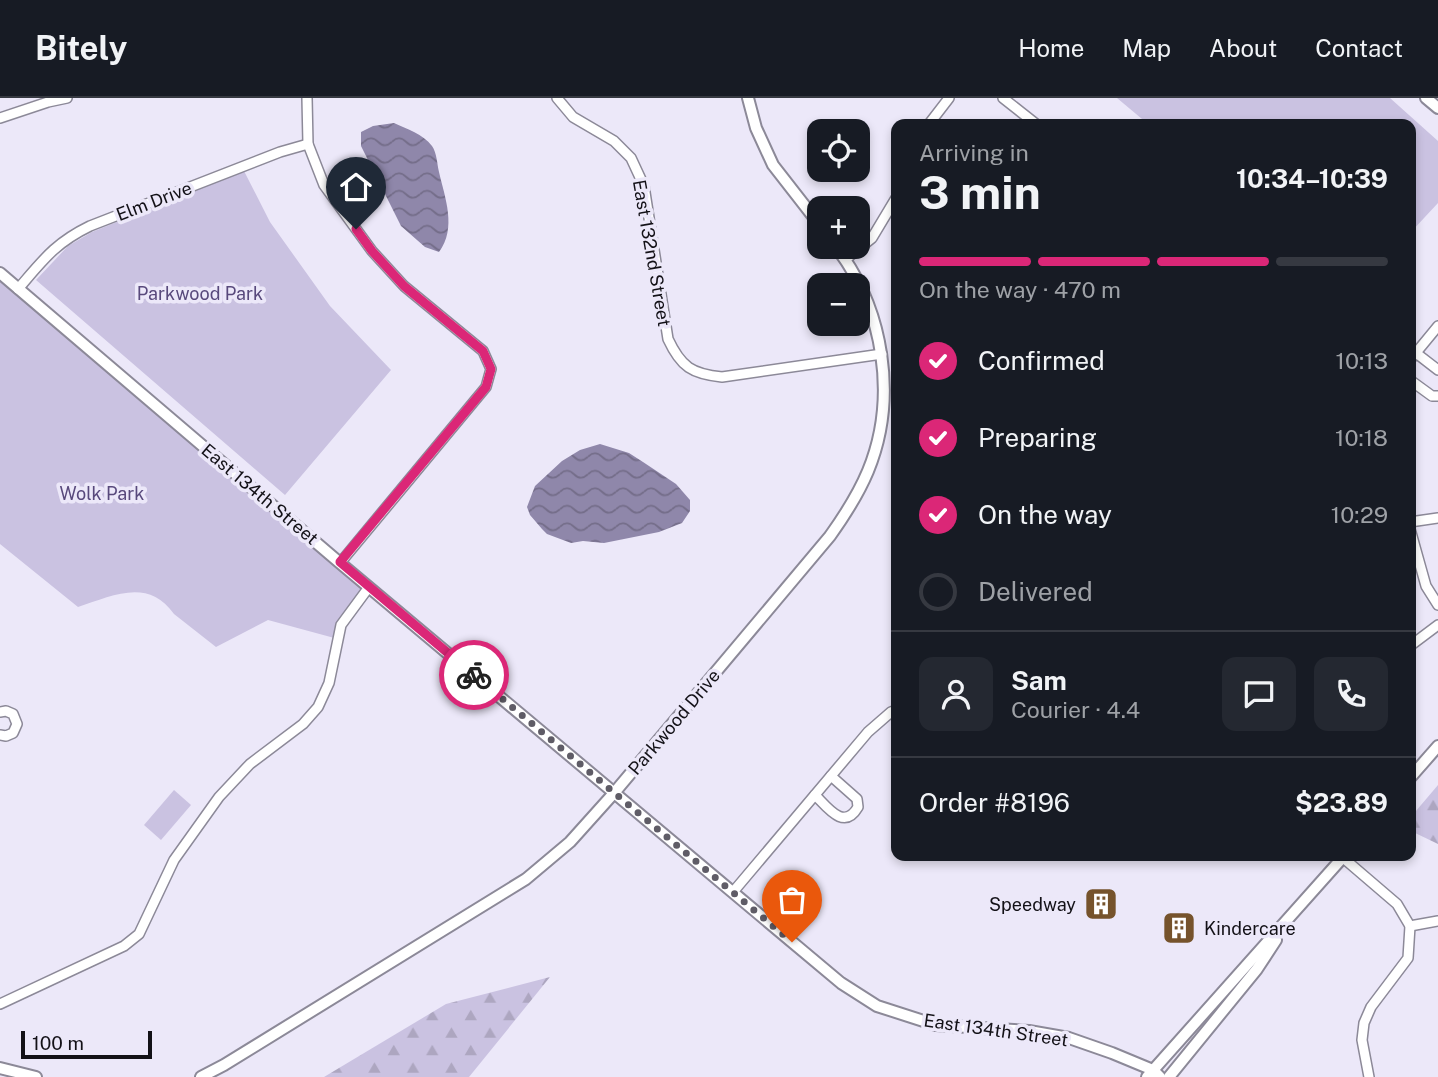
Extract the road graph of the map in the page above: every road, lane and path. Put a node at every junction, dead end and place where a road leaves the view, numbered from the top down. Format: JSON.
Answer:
{"nodes":[{"id":1,"x":67,"y":98,"type":"edge"},
{"id":2,"x":307,"y":98,"type":"edge"},
{"id":3,"x":557,"y":98,"type":"edge"},
{"id":4,"x":747,"y":98,"type":"edge"},
{"id":5,"x":950,"y":98,"type":"edge"},
{"id":6,"x":1003,"y":98,"type":"edge"},
{"id":7,"x":1426,"y":98,"type":"edge"},
{"id":8,"x":47,"y":100,"type":"edge"},
{"id":9,"x":1438,"y":108,"type":"edge"},
{"id":10,"x":0,"y":118,"type":"edge"},
{"id":11,"x":933,"y":119,"type":"edge"},
{"id":12,"x":1030,"y":119,"type":"edge"},
{"id":13,"x":308,"y":144,"type":"junction"},
{"id":14,"x":891,"y":207,"type":"edge"},
{"id":15,"x":807,"y":209,"type":"edge"},
{"id":16,"x":870,"y":241,"type":"edge"},
{"id":17,"x":846,"y":259,"type":"edge"},
{"id":18,"x":0,"y":273,"type":"edge"},
{"id":19,"x":18,"y":289,"type":"junction"},
{"id":20,"x":1438,"y":326,"type":"edge"},
{"id":21,"x":1416,"y":352,"type":"edge"},
{"id":22,"x":882,"y":354,"type":"junction"},
{"id":23,"x":1416,"y":358,"type":"edge"},
{"id":24,"x":1438,"y":370,"type":"edge"},
{"id":25,"x":1416,"y":384,"type":"edge"},
{"id":26,"x":1438,"y":396,"type":"edge"},
{"id":27,"x":1438,"y":518,"type":"edge"},
{"id":28,"x":1416,"y":521,"type":"edge"},
{"id":29,"x":1416,"y":550,"type":"edge"},
{"id":30,"x":340,"y":562,"type":"junction"},
{"id":31,"x":369,"y":587,"type":"junction"},
{"id":32,"x":1438,"y":605,"type":"edge"},
{"id":33,"x":1438,"y":625,"type":"edge"},
{"id":34,"x":1416,"y":642,"type":"edge"},
{"id":35,"x":0,"y":712,"type":"edge"},
{"id":36,"x":891,"y":712,"type":"edge"},
{"id":37,"x":0,"y":735,"type":"edge"},
{"id":38,"x":1438,"y":746,"type":"edge"},
{"id":39,"x":1416,"y":771,"type":"edge"},
{"id":40,"x":831,"y":776,"type":"junction"},
{"id":41,"x":614,"y":793,"type":"junction"},
{"id":42,"x":815,"y":795,"type":"junction"},
{"id":43,"x":1338,"y":861,"type":"edge"},
{"id":44,"x":1348,"y":861,"type":"edge"},
{"id":45,"x":733,"y":892,"type":"junction"},
{"id":46,"x":1297,"y":908,"type":"junction"},
{"id":47,"x":1438,"y":921,"type":"edge"},
{"id":48,"x":1410,"y":926,"type":"junction"},
{"id":49,"x":0,"y":1004,"type":"edge"},
{"id":50,"x":0,"y":1068,"type":"edge"},
{"id":51,"x":1153,"y":1075,"type":"edge"},
{"id":52,"x":36,"y":1077,"type":"edge"},
{"id":53,"x":201,"y":1077,"type":"edge"},
{"id":54,"x":1169,"y":1077,"type":"edge"},
{"id":55,"x":1370,"y":1077,"type":"edge"}],
"edges":[{"from":1,"to":8,"type":"street"},
{"from":2,"to":13,"type":"street"},
{"from":3,"to":22,"type":"street","name":"East 132nd Street"},
{"from":4,"to":15,"type":"street"},
{"from":5,"to":11,"type":"street"},
{"from":6,"to":12,"type":"street"},
{"from":7,"to":9,"type":"street"},
{"from":8,"to":10,"type":"street"},
{"from":13,"to":19,"type":"street","name":"Elm Drive"},
{"from":13,"to":30,"type":"street"},
{"from":14,"to":16,"type":"street"},
{"from":17,"to":22,"type":"street","name":"Parkwood Drive"},
{"from":18,"to":19,"type":"street","name":"East 134th Street"},
{"from":19,"to":30,"type":"street","name":"East 134th Street"},
{"from":20,"to":21,"type":"street"},
{"from":22,"to":41,"type":"street","name":"Parkwood Drive"},
{"from":23,"to":24,"type":"street"},
{"from":25,"to":26,"type":"street"},
{"from":27,"to":28,"type":"street"},
{"from":29,"to":32,"type":"street"},
{"from":30,"to":31,"type":"street","name":"East 134th Street"},
{"from":31,"to":41,"type":"street","name":"East 134th Street"},
{"from":31,"to":49,"type":"street"},
{"from":33,"to":34,"type":"street"},
{"from":35,"to":37,"type":"street"},
{"from":36,"to":40,"type":"street"},
{"from":38,"to":39,"type":"street"},
{"from":40,"to":42,"type":"street"},
{"from":40,"to":42,"type":"street"},
{"from":41,"to":45,"type":"street","name":"East 134th Street"},
{"from":41,"to":53,"type":"street","name":"Parkwood Drive"},
{"from":42,"to":45,"type":"street"},
{"from":43,"to":46,"type":"street"},
{"from":44,"to":48,"type":"street"},
{"from":45,"to":51,"type":"street","name":"East 134th Street"},
{"from":46,"to":51,"type":"street"},
{"from":46,"to":54,"type":"street"},
{"from":47,"to":48,"type":"street"},
{"from":48,"to":55,"type":"street"},
{"from":50,"to":52,"type":"street"}]}
